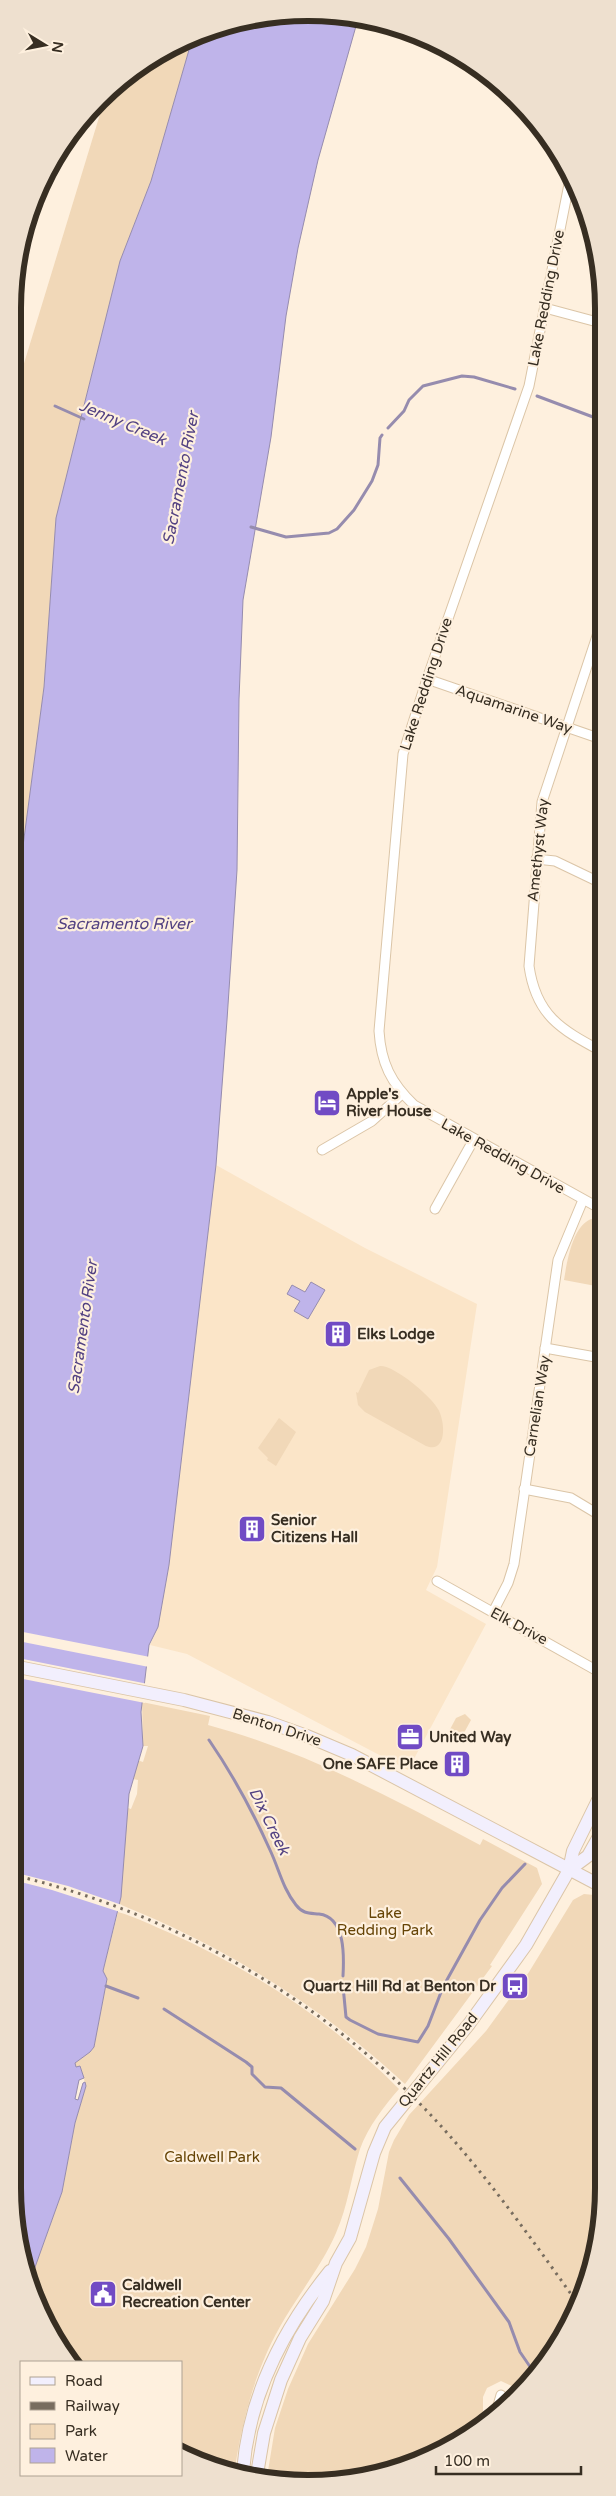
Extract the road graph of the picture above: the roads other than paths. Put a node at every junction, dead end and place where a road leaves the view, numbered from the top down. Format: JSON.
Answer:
{"nodes":[{"id":1,"x":568,"y":188,"type":"edge"},
{"id":2,"x":545,"y":308,"type":"junction"},
{"id":3,"x":595,"y":321,"type":"edge"},
{"id":4,"x":595,"y":642,"type":"edge"},
{"id":5,"x":427,"y":679,"type":"junction"},
{"id":6,"x":567,"y":727,"type":"junction"},
{"id":7,"x":595,"y":737,"type":"edge"},
{"id":8,"x":536,"y":858,"type":"junction"},
{"id":9,"x":595,"y":881,"type":"edge"},
{"id":10,"x":595,"y":1047,"type":"edge"},
{"id":11,"x":402,"y":1094,"type":"junction"},
{"id":12,"x":474,"y":1139,"type":"junction"},
{"id":13,"x":322,"y":1150,"type":"dead end"},
{"id":14,"x":583,"y":1200,"type":"junction"},
{"id":15,"x":595,"y":1206,"type":"edge"},
{"id":16,"x":435,"y":1209,"type":"dead end"},
{"id":17,"x":545,"y":1348,"type":"junction"},
{"id":18,"x":595,"y":1357,"type":"edge"},
{"id":19,"x":524,"y":1489,"type":"junction"},
{"id":20,"x":595,"y":1512,"type":"edge"},
{"id":21,"x":437,"y":1581,"type":"dead end"},
{"id":22,"x":493,"y":1612,"type":"junction"},
{"id":23,"x":21,"y":1668,"type":"edge"},
{"id":24,"x":595,"y":1670,"type":"edge"},
{"id":25,"x":595,"y":1806,"type":"edge"},
{"id":26,"x":595,"y":1843,"type":"edge"},
{"id":27,"x":569,"y":1870,"type":"junction"},
{"id":28,"x":595,"y":1883,"type":"edge"},
{"id":29,"x":336,"y":2263,"type":"junction"},
{"id":30,"x":501,"y":2396,"type":"dead end"},
{"id":31,"x":499,"y":2402,"type":"edge"},
{"id":32,"x":244,"y":2467,"type":"edge"},
{"id":33,"x":258,"y":2470,"type":"edge"}],
"edges":[{"from":1,"to":2,"type":"street","name":"Lake Redding Drive"},
{"from":2,"to":3,"type":"street"},
{"from":2,"to":5,"type":"street","name":"Lake Redding Drive"},
{"from":4,"to":6,"type":"street","name":"Amethyst Way"},
{"from":5,"to":6,"type":"street","name":"Aquamarine Way"},
{"from":5,"to":11,"type":"street","name":"Lake Redding Drive"},
{"from":6,"to":7,"type":"street","name":"Aquamarine Way"},
{"from":6,"to":8,"type":"street","name":"Amethyst Way"},
{"from":8,"to":9,"type":"street"},
{"from":8,"to":10,"type":"street","name":"Amethyst Way"},
{"from":11,"to":12,"type":"street","name":"Lake Redding Drive"},
{"from":11,"to":13,"type":"street"},
{"from":12,"to":14,"type":"street","name":"Lake Redding Drive"},
{"from":12,"to":16,"type":"street"},
{"from":14,"to":15,"type":"street","name":"Lake Redding Drive"},
{"from":14,"to":17,"type":"street","name":"Carnelian Way"},
{"from":17,"to":18,"type":"street"},
{"from":17,"to":19,"type":"street","name":"Carnelian Way"},
{"from":19,"to":20,"type":"street"},
{"from":19,"to":22,"type":"street","name":"Carnelian Way"},
{"from":21,"to":22,"type":"street","name":"Elk Drive"},
{"from":22,"to":24,"type":"street","name":"Elk Drive"},
{"from":23,"to":27,"type":"main road","name":"Benton Drive"},
{"from":25,"to":27,"type":"main road","name":"Quartz Hill Road"},
{"from":26,"to":27,"type":"main road","name":"Quartz Hill Road"},
{"from":27,"to":28,"type":"main road","name":"Benton Drive"},
{"from":27,"to":29,"type":"main road","name":"Quartz Hill Road"},
{"from":29,"to":32,"type":"main road","name":"Quartz Hill Road"},
{"from":29,"to":33,"type":"main road","name":"Quartz Hill Road"},
{"from":30,"to":31,"type":"street"}]}
